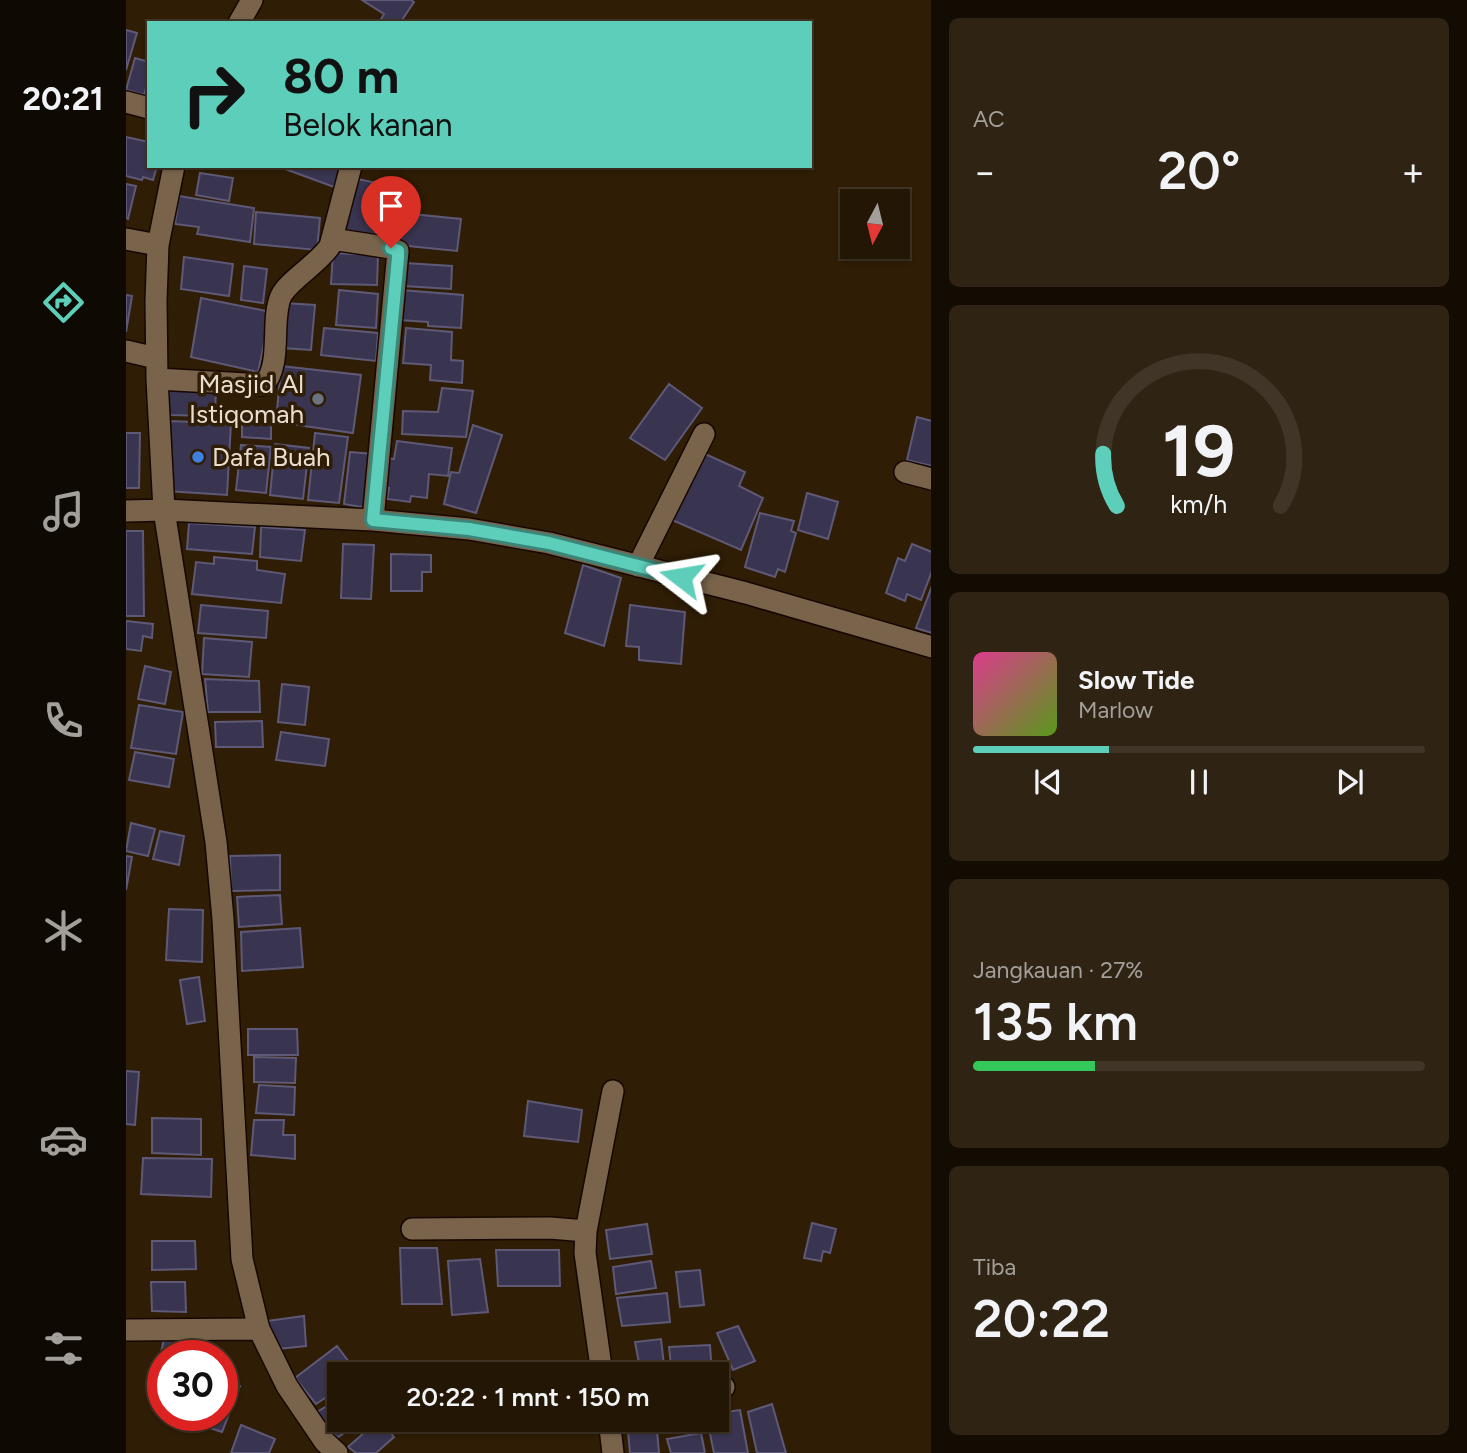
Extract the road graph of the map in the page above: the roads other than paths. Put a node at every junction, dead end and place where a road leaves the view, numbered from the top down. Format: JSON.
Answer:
{"nodes":[{"id":1,"x":252,"y":0,"type":"edge"},
{"id":2,"x":240,"y":21,"type":"edge"},
{"id":3,"x":126,"y":102,"type":"edge"},
{"id":4,"x":147,"y":107,"type":"edge"},
{"id":5,"x":174,"y":168,"type":"edge"},
{"id":6,"x":350,"y":168,"type":"edge"},
{"id":7,"x":126,"y":239,"type":"edge"},
{"id":8,"x":332,"y":239,"type":"junction"},
{"id":9,"x":158,"y":245,"type":"junction"},
{"id":10,"x":126,"y":351,"type":"edge"},
{"id":11,"x":156,"y":369,"type":"junction"},
{"id":12,"x":704,"y":434,"type":"dead end"},
{"id":13,"x":905,"y":472,"type":"dead end"},
{"id":14,"x":931,"y":479,"type":"edge"},
{"id":15,"x":164,"y":510,"type":"junction"},
{"id":16,"x":126,"y":511,"type":"edge"},
{"id":17,"x":373,"y":520,"type":"junction"},
{"id":18,"x":638,"y":566,"type":"junction"},
{"id":19,"x":931,"y":647,"type":"edge"},
{"id":20,"x":613,"y":1091,"type":"dead end"},
{"id":21,"x":412,"y":1228,"type":"dead end"},
{"id":22,"x":586,"y":1231,"type":"junction"},
{"id":23,"x":259,"y":1329,"type":"junction"},
{"id":24,"x":126,"y":1330,"type":"edge"},
{"id":25,"x":600,"y":1362,"type":"edge"},
{"id":26,"x":611,"y":1432,"type":"edge"},
{"id":27,"x":337,"y":1453,"type":"edge"},
{"id":28,"x":613,"y":1453,"type":"edge"}],
"edges":[{"from":1,"to":2,"type":"street"},
{"from":3,"to":4,"type":"street"},
{"from":5,"to":9,"type":"street"},
{"from":6,"to":8,"type":"street"},
{"from":7,"to":9,"type":"street"},
{"from":8,"to":11,"type":"street"},
{"from":8,"to":17,"type":"street"},
{"from":9,"to":11,"type":"street"},
{"from":10,"to":11,"type":"street"},
{"from":11,"to":15,"type":"street"},
{"from":12,"to":18,"type":"street"},
{"from":13,"to":14,"type":"street"},
{"from":15,"to":16,"type":"street"},
{"from":15,"to":17,"type":"street"},
{"from":15,"to":23,"type":"street"},
{"from":17,"to":18,"type":"street"},
{"from":18,"to":19,"type":"street"},
{"from":20,"to":22,"type":"street"},
{"from":21,"to":22,"type":"street"},
{"from":22,"to":25,"type":"street"},
{"from":23,"to":24,"type":"street"},
{"from":23,"to":27,"type":"street"},
{"from":26,"to":28,"type":"street"}]}
